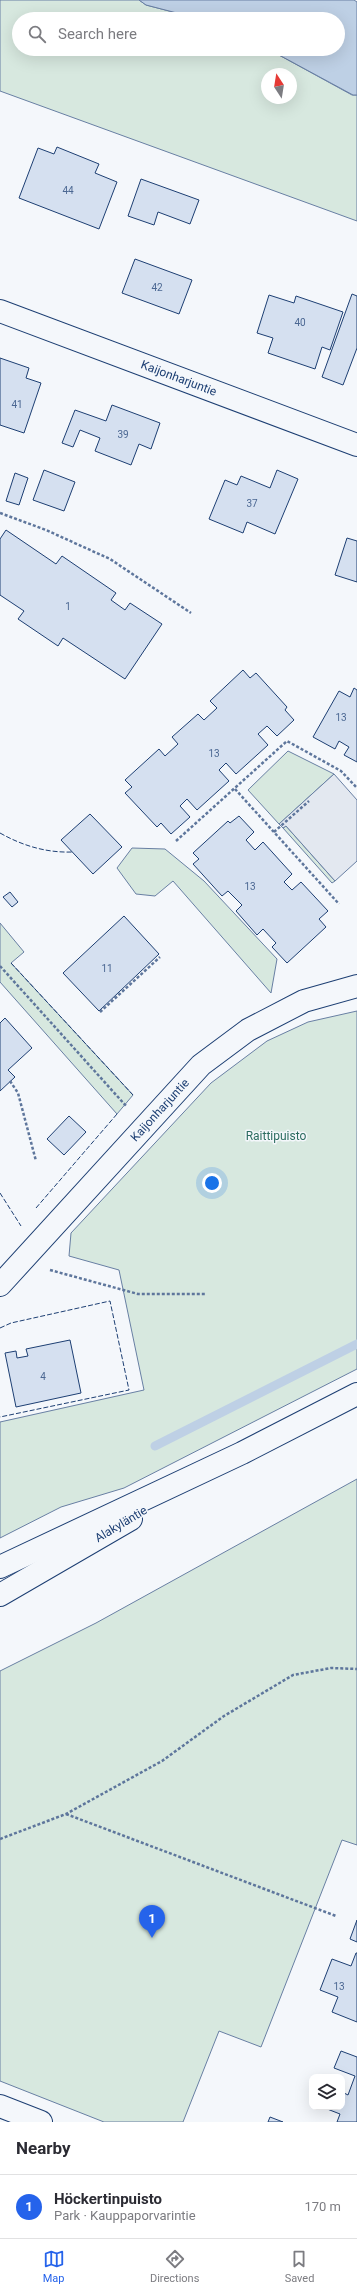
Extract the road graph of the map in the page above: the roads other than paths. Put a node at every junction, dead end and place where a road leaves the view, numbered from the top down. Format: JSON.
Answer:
{"nodes":[{"id":1,"x":0,"y":311,"type":"edge"},
{"id":2,"x":357,"y":445,"type":"edge"},
{"id":3,"x":357,"y":986,"type":"edge"},
{"id":4,"x":0,"y":1285,"type":"edge"},
{"id":5,"x":357,"y":1394,"type":"edge"},
{"id":6,"x":242,"y":1453,"type":"junction"},
{"id":7,"x":0,"y":1567,"type":"edge"},
{"id":8,"x":0,"y":1595,"type":"edge"},
{"id":9,"x":0,"y":2106,"type":"edge"},
{"id":10,"x":41,"y":2122,"type":"edge"}],
"edges":[{"from":1,"to":2,"type":"street","name":"Kaijonharjuntie"},
{"from":3,"to":4,"type":"street","name":"Kaijonharjuntie"},
{"from":5,"to":6,"type":"street","name":"Alakyläntie"},
{"from":6,"to":7,"type":"street","name":"Alakyläntie"},
{"from":6,"to":8,"type":"street","name":"Alakyläntie"},
{"from":9,"to":10,"type":"street"}]}
